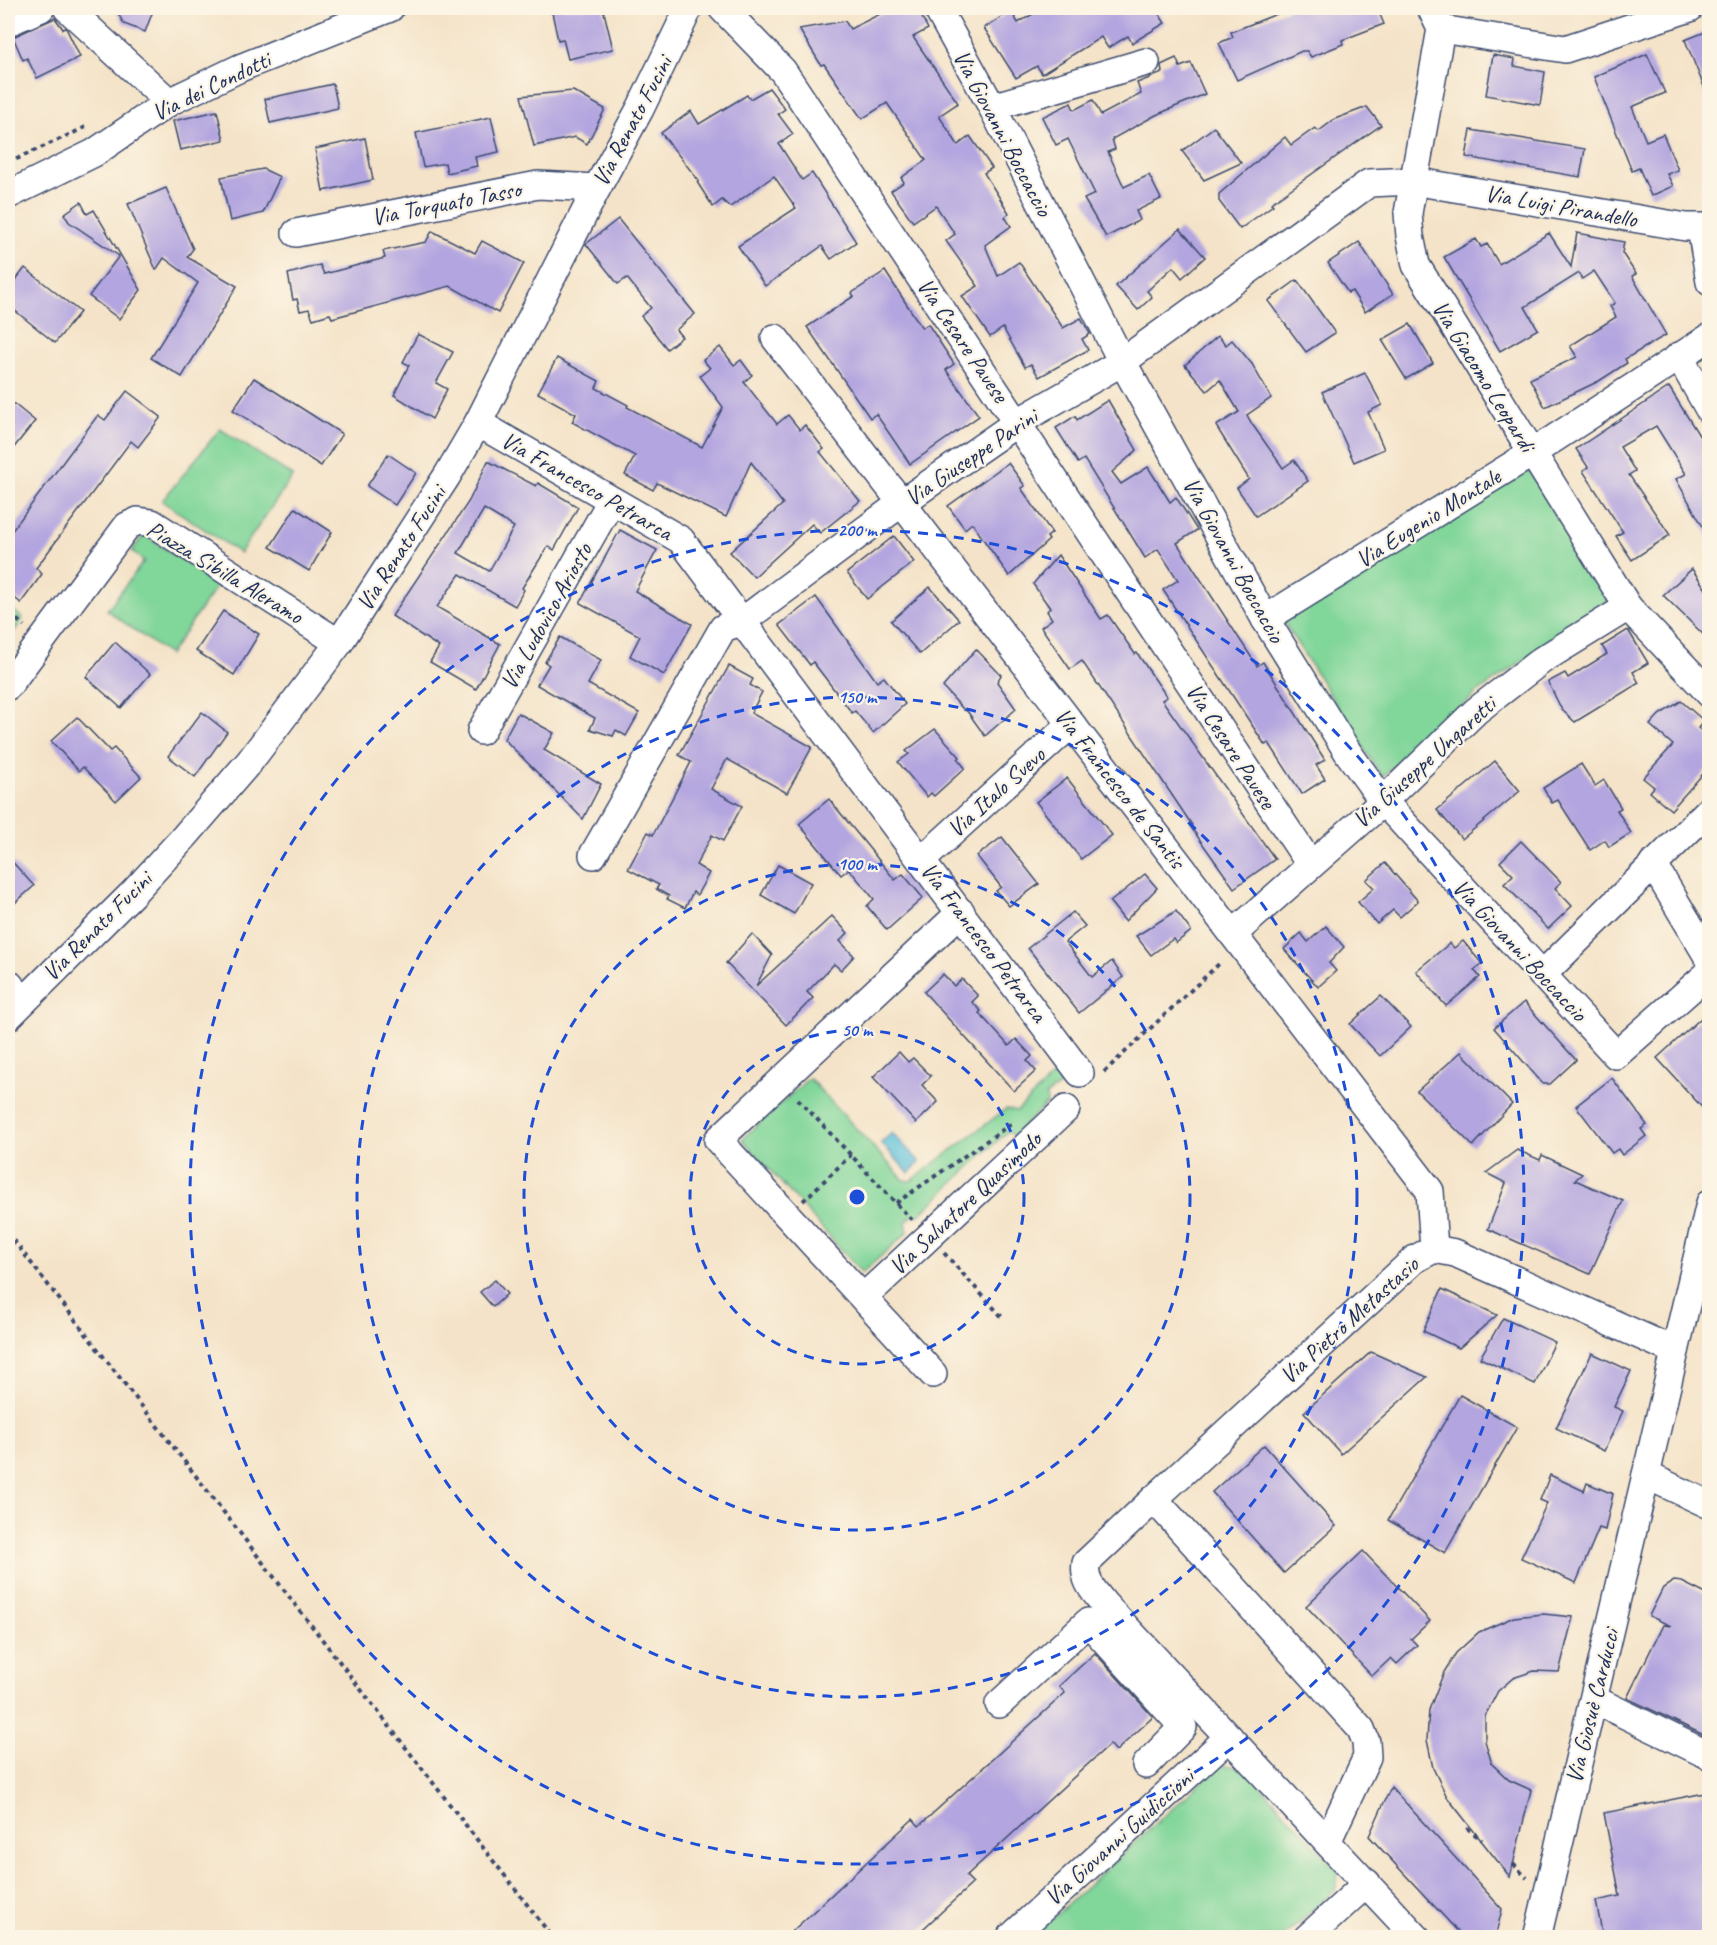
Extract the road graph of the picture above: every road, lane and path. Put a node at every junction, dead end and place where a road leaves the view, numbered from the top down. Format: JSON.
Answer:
{"nodes":[{"id":1,"x":41,"y":8,"type":"edge"},
{"id":2,"x":67,"y":8,"type":"edge"},
{"id":3,"x":390,"y":8,"type":"edge"},
{"id":4,"x":722,"y":8,"type":"edge"},
{"id":5,"x":937,"y":8,"type":"edge"},
{"id":6,"x":1690,"y":8,"type":"edge"},
{"id":7,"x":696,"y":9,"type":"edge"},
{"id":8,"x":1436,"y":18,"type":"edge"},
{"id":9,"x":8,"y":22,"type":"edge"},
{"id":10,"x":1146,"y":62,"type":"dead end"},
{"id":11,"x":169,"y":102,"type":"junction"},
{"id":12,"x":992,"y":107,"type":"junction"},
{"id":13,"x":1413,"y":181,"type":"junction"},
{"id":14,"x":597,"y":188,"type":"junction"},
{"id":15,"x":8,"y":195,"type":"edge"},
{"id":16,"x":1705,"y":228,"type":"edge"},
{"id":17,"x":296,"y":233,"type":"dead end"},
{"id":18,"x":1710,"y":282,"type":"edge"},
{"id":19,"x":1710,"y":337,"type":"edge"},
{"id":20,"x":775,"y":338,"type":"dead end"},
{"id":21,"x":1679,"y":356,"type":"junction"},
{"id":22,"x":1122,"y":362,"type":"junction"},
{"id":23,"x":1710,"y":411,"type":"edge"},
{"id":24,"x":1018,"y":422,"type":"junction"},
{"id":25,"x":478,"y":423,"type":"junction"},
{"id":26,"x":1532,"y":453,"type":"junction"},
{"id":27,"x":611,"y":501,"type":"junction"},
{"id":28,"x":900,"y":504,"type":"junction"},
{"id":29,"x":1628,"y":607,"type":"junction"},
{"id":30,"x":1265,"y":618,"type":"junction"},
{"id":31,"x":741,"y":622,"type":"junction"},
{"id":32,"x":339,"y":643,"type":"junction"},
{"id":33,"x":8,"y":686,"type":"edge"},
{"id":34,"x":1710,"y":694,"type":"edge"},
{"id":35,"x":1070,"y":725,"type":"junction"},
{"id":36,"x":481,"y":731,"type":"dead end"},
{"id":37,"x":1383,"y":801,"type":"junction"},
{"id":38,"x":1710,"y":809,"type":"edge"},
{"id":39,"x":593,"y":855,"type":"dead end"},
{"id":40,"x":922,"y":860,"type":"junction"},
{"id":41,"x":1310,"y":864,"type":"junction"},
{"id":42,"x":1653,"y":864,"type":"junction"},
{"id":43,"x":961,"y":912,"type":"junction"},
{"id":44,"x":1237,"y":939,"type":"junction"},
{"id":45,"x":1710,"y":960,"type":"edge"},
{"id":46,"x":1710,"y":972,"type":"edge"},
{"id":47,"x":1542,"y":975,"type":"junction"},
{"id":48,"x":13,"y":1000,"type":"edge"},
{"id":49,"x":1080,"y":1073,"type":"joint"},
{"id":50,"x":781,"y":1081,"type":"junction"},
{"id":51,"x":1066,"y":1109,"type":"dead end"},
{"id":52,"x":1016,"y":1121,"type":"dead end"},
{"id":53,"x":851,"y":1155,"type":"junction"},
{"id":54,"x":896,"y":1203,"type":"junction"},
{"id":55,"x":1710,"y":1203,"type":"edge"},
{"id":56,"x":787,"y":1215,"type":"junction"},
{"id":57,"x":8,"y":1233,"type":"edge"},
{"id":58,"x":928,"y":1236,"type":"junction"},
{"id":59,"x":1434,"y":1249,"type":"junction"},
{"id":60,"x":864,"y":1297,"type":"junction"},
{"id":61,"x":1003,"y":1318,"type":"dead end"},
{"id":62,"x":1675,"y":1351,"type":"junction"},
{"id":63,"x":933,"y":1374,"type":"dead end"},
{"id":64,"x":1646,"y":1475,"type":"junction"},
{"id":65,"x":1154,"y":1500,"type":"junction"},
{"id":66,"x":1710,"y":1506,"type":"edge"},
{"id":67,"x":1097,"y":1614,"type":"junction"},
{"id":68,"x":1595,"y":1700,"type":"junction"},
{"id":69,"x":999,"y":1704,"type":"dead end"},
{"id":70,"x":1229,"y":1737,"type":"junction"},
{"id":71,"x":1710,"y":1756,"type":"edge"},
{"id":72,"x":1146,"y":1765,"type":"dead end"},
{"id":73,"x":1467,"y":1828,"type":"dead end"},
{"id":74,"x":1482,"y":1840,"type":"dead end"},
{"id":75,"x":1327,"y":1842,"type":"junction"},
{"id":76,"x":1367,"y":1883,"type":"junction"},
{"id":77,"x":553,"y":1938,"type":"edge"},
{"id":78,"x":1010,"y":1938,"type":"edge"},
{"id":79,"x":1307,"y":1938,"type":"edge"},
{"id":80,"x":1417,"y":1938,"type":"edge"},
{"id":81,"x":1537,"y":1938,"type":"edge"}],
"edges":[{"from":1,"to":9,"type":"street"},
{"from":2,"to":11,"type":"street"},
{"from":3,"to":11,"type":"street","name":"Via dei Condotti"},
{"from":4,"to":24,"type":"street","name":"Via Cesare Pavese"},
{"from":5,"to":12,"type":"street","name":"Via Giovanni Boccaccio"},
{"from":6,"to":8,"type":"street"},
{"from":7,"to":14,"type":"street","name":"Via Renato Fucini"},
{"from":8,"to":13,"type":"street","name":"Via Giacomo Leopardi"},
{"from":10,"to":12,"type":"street"},
{"from":11,"to":15,"type":"street","name":"Via dei Condotti"},
{"from":12,"to":22,"type":"street","name":"Via Giovanni Boccaccio"},
{"from":13,"to":16,"type":"street","name":"Via Luigi Pirandello"},
{"from":13,"to":22,"type":"street","name":"Via Giuseppe Parini"},
{"from":13,"to":26,"type":"street","name":"Via Giacomo Leopardi"},
{"from":14,"to":17,"type":"street","name":"Via Torquato Tasso"},
{"from":14,"to":25,"type":"street","name":"Via Renato Fucini"},
{"from":16,"to":18,"type":"street"},
{"from":19,"to":21,"type":"street","name":"Via Eugenio Montale"},
{"from":20,"to":28,"type":"street","name":"Via Francesco de Santis"},
{"from":21,"to":23,"type":"street"},
{"from":21,"to":26,"type":"street","name":"Via Eugenio Montale"},
{"from":22,"to":24,"type":"street","name":"Via Giuseppe Parini"},
{"from":22,"to":30,"type":"street","name":"Via Giovanni Boccaccio"},
{"from":24,"to":28,"type":"street","name":"Via Giuseppe Parini"},
{"from":24,"to":41,"type":"street","name":"Via Cesare Pavese"},
{"from":25,"to":27,"type":"street","name":"Via Francesco Petrarca"},
{"from":25,"to":32,"type":"street","name":"Via Renato Fucini"},
{"from":26,"to":29,"type":"street","name":"Via Giacomo Leopardi"},
{"from":26,"to":30,"type":"street","name":"Via Eugenio Montale"},
{"from":27,"to":31,"type":"street","name":"Via Francesco Petrarca"},
{"from":27,"to":36,"type":"street","name":"Via Ludovico Ariosto"},
{"from":28,"to":31,"type":"street","name":"Via Giuseppe Parini"},
{"from":28,"to":35,"type":"street","name":"Via Francesco de Santis"},
{"from":29,"to":34,"type":"street","name":"Via Giacomo Leopardi"},
{"from":29,"to":37,"type":"street","name":"Via Giuseppe Ungaretti"},
{"from":30,"to":37,"type":"street","name":"Via Giovanni Boccaccio"},
{"from":31,"to":39,"type":"street","name":"Via Giuseppe Parini"},
{"from":31,"to":40,"type":"street","name":"Via Francesco Petrarca"},
{"from":32,"to":33,"type":"street","name":"Piazza Sibilla Aleramo"},
{"from":32,"to":48,"type":"street","name":"Via Renato Fucini"},
{"from":35,"to":40,"type":"street","name":"Via Italo Svevo"},
{"from":35,"to":44,"type":"street","name":"Via Francesco de Santis"},
{"from":37,"to":41,"type":"street","name":"Via Giuseppe Ungaretti"},
{"from":37,"to":47,"type":"street","name":"Via Giovanni Boccaccio"},
{"from":38,"to":42,"type":"street"},
{"from":40,"to":43,"type":"street","name":"Via Francesco Petrarca"},
{"from":41,"to":44,"type":"street","name":"Via Giuseppe Ungaretti"},
{"from":42,"to":45,"type":"street"},
{"from":42,"to":47,"type":"street"},
{"from":43,"to":49,"type":"street","name":"Via Francesco Petrarca"},
{"from":43,"to":50,"type":"street"},
{"from":44,"to":49,"type":"path"},
{"from":44,"to":59,"type":"street","name":"Via Francesco de Santis"},
{"from":46,"to":47,"type":"street","name":"Via Giovanni Boccaccio"},
{"from":50,"to":53,"type":"path"},
{"from":50,"to":56,"type":"street"},
{"from":51,"to":58,"type":"street","name":"Via Salvatore Quasimodo"},
{"from":52,"to":54,"type":"path"},
{"from":53,"to":54,"type":"path"},
{"from":53,"to":56,"type":"path"},
{"from":54,"to":58,"type":"path"},
{"from":55,"to":62,"type":"street","name":"Via Giosuè Carducci"},
{"from":56,"to":60,"type":"street"},
{"from":57,"to":77,"type":"path"},
{"from":58,"to":60,"type":"street","name":"Via Salvatore Quasimodo"},
{"from":58,"to":61,"type":"path"},
{"from":59,"to":62,"type":"street","name":"Via Pietro Metastasio"},
{"from":59,"to":65,"type":"street","name":"Via Pietro Metastasio"},
{"from":60,"to":63,"type":"street"},
{"from":62,"to":64,"type":"street","name":"Via Giosuè Carducci"},
{"from":64,"to":66,"type":"street"},
{"from":64,"to":68,"type":"street","name":"Via Giosuè Carducci"},
{"from":65,"to":67,"type":"street","name":"Via Pietro Metastasio"},
{"from":65,"to":75,"type":"street"},
{"from":67,"to":69,"type":"street"},
{"from":67,"to":70,"type":"street","name":"Via Pietro Metastasio"},
{"from":67,"to":72,"type":"street"},
{"from":68,"to":71,"type":"street"},
{"from":68,"to":81,"type":"street","name":"Via Giosuè Carducci"},
{"from":70,"to":75,"type":"street","name":"Via Pietro Metastasio"},
{"from":70,"to":78,"type":"street","name":"Via Giovanni Guidiccioni"},
{"from":73,"to":74,"type":"path"},
{"from":75,"to":76,"type":"street","name":"Via Pietro Metastasio"},
{"from":76,"to":79,"type":"street"},
{"from":76,"to":80,"type":"street","name":"Via Pietro Metastasio"}]}
